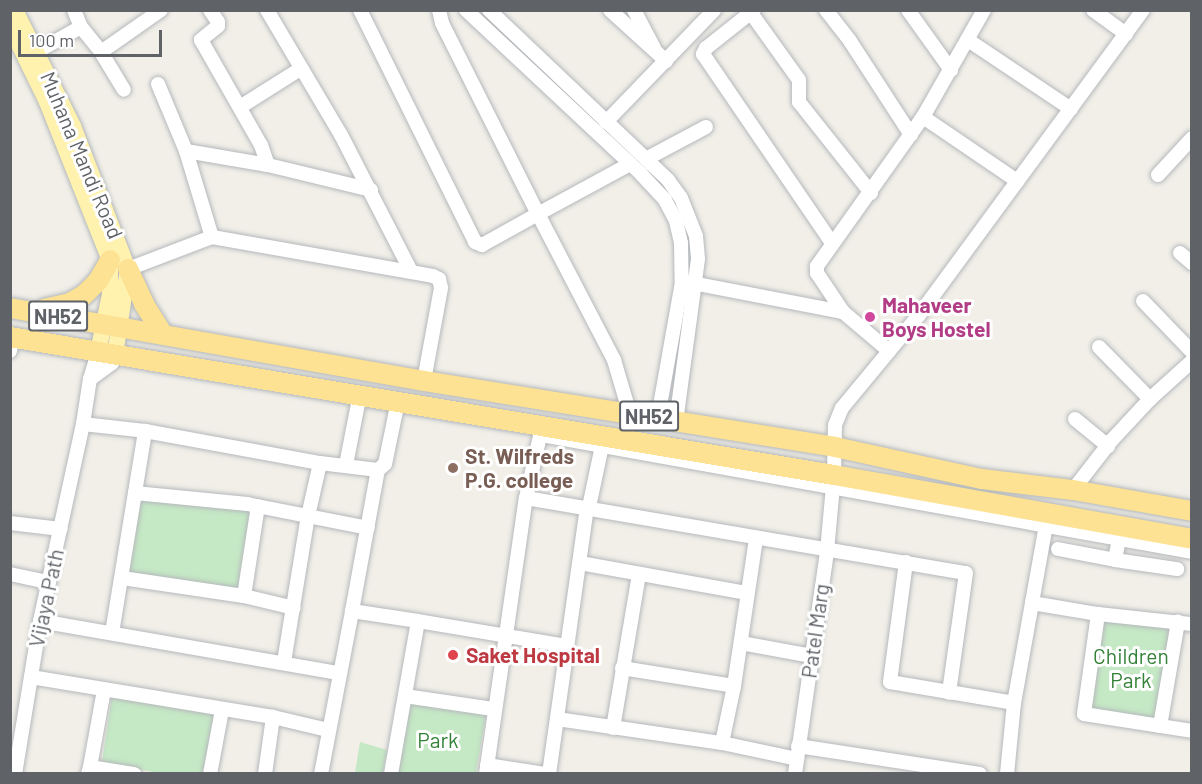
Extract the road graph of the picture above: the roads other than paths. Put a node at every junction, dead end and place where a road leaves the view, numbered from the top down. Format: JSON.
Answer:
{"nodes":[{"id":1,"x":74,"y":10,"type":"edge"},
{"id":2,"x":161,"y":10,"type":"edge"},
{"id":3,"x":210,"y":10,"type":"edge"},
{"id":4,"x":267,"y":10,"type":"edge"},
{"id":5,"x":360,"y":10,"type":"edge"},
{"id":6,"x":439,"y":10,"type":"edge"},
{"id":7,"x":466,"y":10,"type":"edge"},
{"id":8,"x":489,"y":10,"type":"edge"},
{"id":9,"x":610,"y":10,"type":"edge"},
{"id":10,"x":634,"y":10,"type":"edge"},
{"id":11,"x":714,"y":10,"type":"edge"},
{"id":12,"x":826,"y":10,"type":"edge"},
{"id":13,"x":908,"y":10,"type":"edge"},
{"id":14,"x":984,"y":10,"type":"edge"},
{"id":15,"x":1093,"y":10,"type":"edge"},
{"id":16,"x":1143,"y":10,"type":"edge"},
{"id":17,"x":753,"y":12,"type":"edge"},
{"id":18,"x":13,"y":17,"type":"edge"},
{"id":19,"x":81,"y":27,"type":"junction"},
{"id":20,"x":1126,"y":34,"type":"junction"},
{"id":21,"x":968,"y":40,"type":"junction"},
{"id":22,"x":38,"y":51,"type":"junction"},
{"id":23,"x":101,"y":52,"type":"junction"},
{"id":24,"x":661,"y":56,"type":"junction"},
{"id":25,"x":300,"y":69,"type":"junction"},
{"id":26,"x":951,"y":70,"type":"junction"},
{"id":27,"x":158,"y":84,"type":"dead end"},
{"id":28,"x":124,"y":90,"type":"dead end"},
{"id":29,"x":240,"y":107,"type":"junction"},
{"id":30,"x":1071,"y":109,"type":"junction"},
{"id":31,"x":923,"y":117,"type":"junction"},
{"id":32,"x":606,"y":122,"type":"junction"},
{"id":33,"x":706,"y":127,"type":"dead end"},
{"id":34,"x":912,"y":135,"type":"junction"},
{"id":35,"x":1191,"y":138,"type":"edge"},
{"id":36,"x":186,"y":151,"type":"junction"},
{"id":37,"x":646,"y":159,"type":"junction"},
{"id":38,"x":630,"y":164,"type":"junction"},
{"id":39,"x":268,"y":165,"type":"junction"},
{"id":40,"x":1158,"y":175,"type":"dead end"},
{"id":41,"x":1017,"y":182,"type":"junction"},
{"id":42,"x":371,"y":190,"type":"junction"},
{"id":43,"x":871,"y":193,"type":"junction"},
{"id":44,"x":538,"y":214,"type":"junction"},
{"id":45,"x":212,"y":237,"type":"junction"},
{"id":46,"x":832,"y":243,"type":"junction"},
{"id":47,"x":1180,"y":253,"type":"dead end"},
{"id":48,"x":110,"y":260,"type":"junction"},
{"id":49,"x":1191,"y":263,"type":"edge"},
{"id":50,"x":128,"y":269,"type":"junction"},
{"id":51,"x":411,"y":271,"type":"junction"},
{"id":52,"x":688,"y":282,"type":"junction"},
{"id":53,"x":1143,"y":301,"type":"dead end"},
{"id":54,"x":10,"y":308,"type":"edge"},
{"id":55,"x":32,"y":311,"type":"junction"},
{"id":56,"x":843,"y":312,"type":"junction"},
{"id":57,"x":112,"y":325,"type":"junction"},
{"id":58,"x":163,"y":334,"type":"junction"},
{"id":59,"x":11,"y":345,"type":"edge"},
{"id":60,"x":1099,"y":347,"type":"dead end"},
{"id":61,"x":889,"y":351,"type":"junction"},
{"id":62,"x":1191,"y":352,"type":"edge"},
{"id":63,"x":105,"y":357,"type":"junction"},
{"id":64,"x":1191,"y":361,"type":"edge"},
{"id":65,"x":424,"y":381,"type":"junction"},
{"id":66,"x":1150,"y":399,"type":"junction"},
{"id":67,"x":358,"y":404,"type":"junction"},
{"id":68,"x":396,"y":411,"type":"junction"},
{"id":69,"x":630,"y":414,"type":"junction"},
{"id":70,"x":667,"y":419,"type":"junction"},
{"id":71,"x":1075,"y":419,"type":"dead end"},
{"id":72,"x":83,"y":424,"type":"junction"},
{"id":73,"x":145,"y":430,"type":"junction"},
{"id":74,"x":541,"y":431,"type":"junction"},
{"id":75,"x":602,"y":446,"type":"junction"},
{"id":76,"x":1108,"y":446,"type":"junction"},
{"id":77,"x":835,"y":447,"type":"junction"},
{"id":78,"x":320,"y":463,"type":"junction"},
{"id":79,"x":346,"y":465,"type":"junction"},
{"id":80,"x":378,"y":470,"type":"junction"},
{"id":81,"x":834,"y":482,"type":"junction"},
{"id":82,"x":1073,"y":490,"type":"junction"},
{"id":83,"x":135,"y":494,"type":"junction"},
{"id":84,"x":526,"y":498,"type":"junction"},
{"id":85,"x":258,"y":506,"type":"junction"},
{"id":86,"x":588,"y":507,"type":"junction"},
{"id":87,"x":1191,"y":511,"type":"edge"},
{"id":88,"x":308,"y":516,"type":"junction"},
{"id":89,"x":10,"y":523,"type":"edge"},
{"id":90,"x":1046,"y":525,"type":"junction"},
{"id":91,"x":61,"y":528,"type":"junction"},
{"id":92,"x":368,"y":528,"type":"junction"},
{"id":93,"x":756,"y":538,"type":"junction"},
{"id":94,"x":1119,"y":539,"type":"junction"},
{"id":95,"x":1191,"y":539,"type":"edge"},
{"id":96,"x":1058,"y":549,"type":"dead end"},
{"id":97,"x":827,"y":551,"type":"junction"},
{"id":98,"x":1191,"y":552,"type":"edge"},
{"id":99,"x":1115,"y":560,"type":"junction"},
{"id":100,"x":580,"y":562,"type":"junction"},
{"id":101,"x":906,"y":562,"type":"junction"},
{"id":102,"x":1178,"y":569,"type":"dead end"},
{"id":103,"x":10,"y":574,"type":"edge"},
{"id":104,"x":639,"y":574,"type":"junction"},
{"id":105,"x":122,"y":578,"type":"junction"},
{"id":106,"x":49,"y":582,"type":"junction"},
{"id":107,"x":747,"y":593,"type":"junction"},
{"id":108,"x":244,"y":596,"type":"junction"},
{"id":109,"x":1032,"y":603,"type":"junction"},
{"id":110,"x":294,"y":608,"type":"junction"},
{"id":111,"x":352,"y":611,"type":"junction"},
{"id":112,"x":1098,"y":614,"type":"junction"},
{"id":113,"x":40,"y":621,"type":"junction"},
{"id":114,"x":418,"y":621,"type":"junction"},
{"id":115,"x":1185,"y":623,"type":"edge"},
{"id":116,"x":112,"y":633,"type":"junction"},
{"id":117,"x":505,"y":634,"type":"junction"},
{"id":118,"x":741,"y":644,"type":"junction"},
{"id":119,"x":567,"y":646,"type":"junction"},
{"id":120,"x":812,"y":656,"type":"junction"},
{"id":121,"x":284,"y":662,"type":"junction"},
{"id":122,"x":622,"y":668,"type":"junction"},
{"id":123,"x":339,"y":673,"type":"junction"},
{"id":124,"x":31,"y":677,"type":"junction"},
{"id":125,"x":734,"y":686,"type":"junction"},
{"id":126,"x":105,"y":690,"type":"junction"},
{"id":127,"x":950,"y":693,"type":"junction"},
{"id":128,"x":405,"y":696,"type":"junction"},
{"id":129,"x":1014,"y":703,"type":"junction"},
{"id":130,"x":493,"y":709,"type":"junction"},
{"id":131,"x":222,"y":710,"type":"junction"},
{"id":132,"x":273,"y":717,"type":"junction"},
{"id":133,"x":557,"y":719,"type":"junction"},
{"id":134,"x":1160,"y":726,"type":"junction"},
{"id":135,"x":613,"y":728,"type":"junction"},
{"id":136,"x":328,"y":730,"type":"junction"},
{"id":137,"x":1191,"y":730,"type":"edge"},
{"id":138,"x":722,"y":743,"type":"junction"},
{"id":139,"x":798,"y":753,"type":"junction"},
{"id":140,"x":879,"y":759,"type":"junction"},
{"id":141,"x":486,"y":769,"type":"edge"},
{"id":142,"x":89,"y":770,"type":"edge"},
{"id":143,"x":15,"y":774,"type":"edge"},
{"id":144,"x":134,"y":774,"type":"edge"},
{"id":145,"x":210,"y":774,"type":"edge"},
{"id":146,"x":265,"y":774,"type":"edge"},
{"id":147,"x":321,"y":774,"type":"edge"},
{"id":148,"x":391,"y":774,"type":"edge"},
{"id":149,"x":548,"y":774,"type":"edge"},
{"id":150,"x":795,"y":774,"type":"edge"},
{"id":151,"x":876,"y":774,"type":"edge"},
{"id":152,"x":980,"y":774,"type":"edge"},
{"id":153,"x":1007,"y":774,"type":"edge"}],
"edges":[{"from":1,"to":19,"type":"street"},
{"from":2,"to":23,"type":"street"},
{"from":3,"to":29,"type":"street"},
{"from":4,"to":25,"type":"street"},
{"from":5,"to":44,"type":"street"},
{"from":6,"to":44,"type":"street"},
{"from":7,"to":38,"type":"street"},
{"from":8,"to":32,"type":"street"},
{"from":9,"to":24,"type":"street"},
{"from":10,"to":24,"type":"street"},
{"from":11,"to":24,"type":"street"},
{"from":12,"to":34,"type":"street"},
{"from":13,"to":26,"type":"street"},
{"from":14,"to":21,"type":"street"},
{"from":15,"to":20,"type":"street"},
{"from":16,"to":20,"type":"street","name":"Patel Marg"},
{"from":17,"to":43,"type":"street"},
{"from":17,"to":46,"type":"street"},
{"from":18,"to":22,"type":"main road","name":"Muhana Mandi Road"},
{"from":18,"to":48,"type":"main road"},
{"from":19,"to":22,"type":"street"},
{"from":19,"to":23,"type":"street"},
{"from":20,"to":30,"type":"street","name":"Patel Marg"},
{"from":21,"to":26,"type":"street"},
{"from":21,"to":30,"type":"street"},
{"from":22,"to":50,"type":"main road","name":"Muhana Mandi Road"},
{"from":23,"to":28,"type":"street"},
{"from":24,"to":32,"type":"street"},
{"from":25,"to":29,"type":"street"},
{"from":25,"to":42,"type":"street"},
{"from":26,"to":31,"type":"street"},
{"from":27,"to":36,"type":"street"},
{"from":29,"to":39,"type":"street"},
{"from":30,"to":41,"type":"street","name":"Patel Marg"},
{"from":31,"to":34,"type":"street"},
{"from":31,"to":41,"type":"street"},
{"from":32,"to":37,"type":"street"},
{"from":33,"to":37,"type":"street"},
{"from":34,"to":43,"type":"street"},
{"from":35,"to":40,"type":"street"},
{"from":36,"to":39,"type":"street"},
{"from":36,"to":45,"type":"street"},
{"from":37,"to":52,"type":"street"},
{"from":38,"to":44,"type":"street"},
{"from":38,"to":52,"type":"street"},
{"from":39,"to":42,"type":"street"},
{"from":41,"to":61,"type":"street","name":"Patel Marg"},
{"from":42,"to":51,"type":"street"},
{"from":43,"to":46,"type":"street"},
{"from":44,"to":69,"type":"street"},
{"from":45,"to":50,"type":"street"},
{"from":45,"to":51,"type":"street"},
{"from":46,"to":56,"type":"street"},
{"from":47,"to":49,"type":"street"},
{"from":48,"to":55,"type":"highway"},
{"from":48,"to":57,"type":"main road"},
{"from":50,"to":57,"type":"main road"},
{"from":50,"to":58,"type":"highway"},
{"from":51,"to":65,"type":"street"},
{"from":52,"to":56,"type":"street"},
{"from":52,"to":70,"type":"street"},
{"from":53,"to":62,"type":"street"},
{"from":54,"to":55,"type":"highway","number":"NH52"},
{"from":55,"to":57,"type":"highway","number":"NH52"},
{"from":56,"to":61,"type":"street"},
{"from":57,"to":58,"type":"highway","number":"NH52"},
{"from":57,"to":63,"type":"main road"},
{"from":58,"to":65,"type":"highway","number":"NH52"},
{"from":59,"to":63,"type":"highway","number":"NH52"},
{"from":60,"to":66,"type":"street"},
{"from":61,"to":77,"type":"street","name":"Patel Marg"},
{"from":63,"to":67,"type":"street"},
{"from":63,"to":72,"type":"street","name":"Vijaya Path"},
{"from":63,"to":74,"type":"highway","number":"NH52"},
{"from":64,"to":66,"type":"street"},
{"from":65,"to":69,"type":"highway","number":"NH52"},
{"from":66,"to":76,"type":"street"},
{"from":67,"to":68,"type":"street"},
{"from":67,"to":79,"type":"street"},
{"from":68,"to":74,"type":"street"},
{"from":68,"to":80,"type":"street"},
{"from":69,"to":70,"type":"highway","number":"NH52"},
{"from":70,"to":77,"type":"highway","number":"NH52"},
{"from":71,"to":76,"type":"street"},
{"from":72,"to":73,"type":"street"},
{"from":72,"to":91,"type":"street","name":"Vijaya Path"},
{"from":73,"to":78,"type":"street"},
{"from":73,"to":83,"type":"street"},
{"from":74,"to":75,"type":"street"},
{"from":74,"to":81,"type":"highway","number":"NH52"},
{"from":74,"to":84,"type":"street"},
{"from":75,"to":81,"type":"street"},
{"from":75,"to":86,"type":"street"},
{"from":76,"to":82,"type":"street"},
{"from":77,"to":81,"type":"street","name":"Patel Marg"},
{"from":77,"to":82,"type":"highway","number":"NH52"},
{"from":78,"to":79,"type":"street"},
{"from":78,"to":88,"type":"street"},
{"from":79,"to":80,"type":"street"},
{"from":80,"to":92,"type":"street"},
{"from":81,"to":90,"type":"street"},
{"from":81,"to":95,"type":"highway","number":"NH52"},
{"from":81,"to":97,"type":"street","name":"Patel Marg"},
{"from":82,"to":87,"type":"highway","number":"NH52"},
{"from":83,"to":85,"type":"street"},
{"from":83,"to":105,"type":"street"},
{"from":84,"to":86,"type":"street"},
{"from":84,"to":117,"type":"street"},
{"from":85,"to":88,"type":"street"},
{"from":85,"to":108,"type":"street"},
{"from":86,"to":93,"type":"street"},
{"from":86,"to":100,"type":"street"},
{"from":88,"to":92,"type":"street"},
{"from":88,"to":110,"type":"street"},
{"from":89,"to":91,"type":"street"},
{"from":90,"to":94,"type":"street"},
{"from":90,"to":109,"type":"street"},
{"from":91,"to":106,"type":"street","name":"Vijaya Path"},
{"from":92,"to":111,"type":"street"},
{"from":93,"to":97,"type":"street"},
{"from":93,"to":107,"type":"street"},
{"from":94,"to":98,"type":"street"},
{"from":94,"to":99,"type":"street"},
{"from":96,"to":99,"type":"street"},
{"from":97,"to":101,"type":"street"},
{"from":97,"to":120,"type":"street","name":"Patel Marg"},
{"from":99,"to":102,"type":"street"},
{"from":100,"to":104,"type":"street"},
{"from":100,"to":119,"type":"street"},
{"from":101,"to":127,"type":"street"},
{"from":101,"to":127,"type":"street"},
{"from":103,"to":106,"type":"street"},
{"from":104,"to":107,"type":"street"},
{"from":104,"to":122,"type":"street"},
{"from":105,"to":108,"type":"street"},
{"from":105,"to":116,"type":"street"},
{"from":106,"to":113,"type":"street","name":"Vijaya Path"},
{"from":107,"to":118,"type":"street"},
{"from":108,"to":110,"type":"street"},
{"from":109,"to":112,"type":"street"},
{"from":109,"to":129,"type":"street"},
{"from":110,"to":121,"type":"street"},
{"from":111,"to":114,"type":"street"},
{"from":111,"to":123,"type":"street"},
{"from":112,"to":115,"type":"street"},
{"from":112,"to":134,"type":"street"},
{"from":113,"to":116,"type":"street"},
{"from":113,"to":124,"type":"street","name":"Vijaya Path"},
{"from":114,"to":117,"type":"street"},
{"from":114,"to":128,"type":"street"},
{"from":115,"to":134,"type":"street"},
{"from":116,"to":121,"type":"street"},
{"from":117,"to":119,"type":"street"},
{"from":117,"to":130,"type":"street"},
{"from":118,"to":120,"type":"street"},
{"from":118,"to":125,"type":"street"},
{"from":119,"to":133,"type":"street"},
{"from":120,"to":139,"type":"street","name":"Patel Marg"},
{"from":121,"to":123,"type":"street"},
{"from":122,"to":125,"type":"street"},
{"from":122,"to":135,"type":"street"},
{"from":123,"to":136,"type":"street"},
{"from":124,"to":126,"type":"street"},
{"from":124,"to":143,"type":"street","name":"Vijaya Path"},
{"from":125,"to":138,"type":"street"},
{"from":126,"to":131,"type":"street"},
{"from":126,"to":142,"type":"street"},
{"from":127,"to":129,"type":"street"},
{"from":128,"to":130,"type":"street"},
{"from":128,"to":148,"type":"street"},
{"from":129,"to":153,"type":"street"},
{"from":130,"to":141,"type":"street"},
{"from":131,"to":132,"type":"street"},
{"from":131,"to":145,"type":"street"},
{"from":132,"to":136,"type":"street"},
{"from":132,"to":146,"type":"street"},
{"from":133,"to":135,"type":"street"},
{"from":133,"to":149,"type":"street"},
{"from":134,"to":137,"type":"street"},
{"from":135,"to":138,"type":"street"},
{"from":136,"to":147,"type":"street"},
{"from":138,"to":139,"type":"street"},
{"from":139,"to":140,"type":"street"},
{"from":139,"to":150,"type":"street","name":"Patel Marg"},
{"from":140,"to":151,"type":"street"},
{"from":140,"to":152,"type":"street"},
{"from":141,"to":149,"type":"street"},
{"from":142,"to":144,"type":"street"}]}
